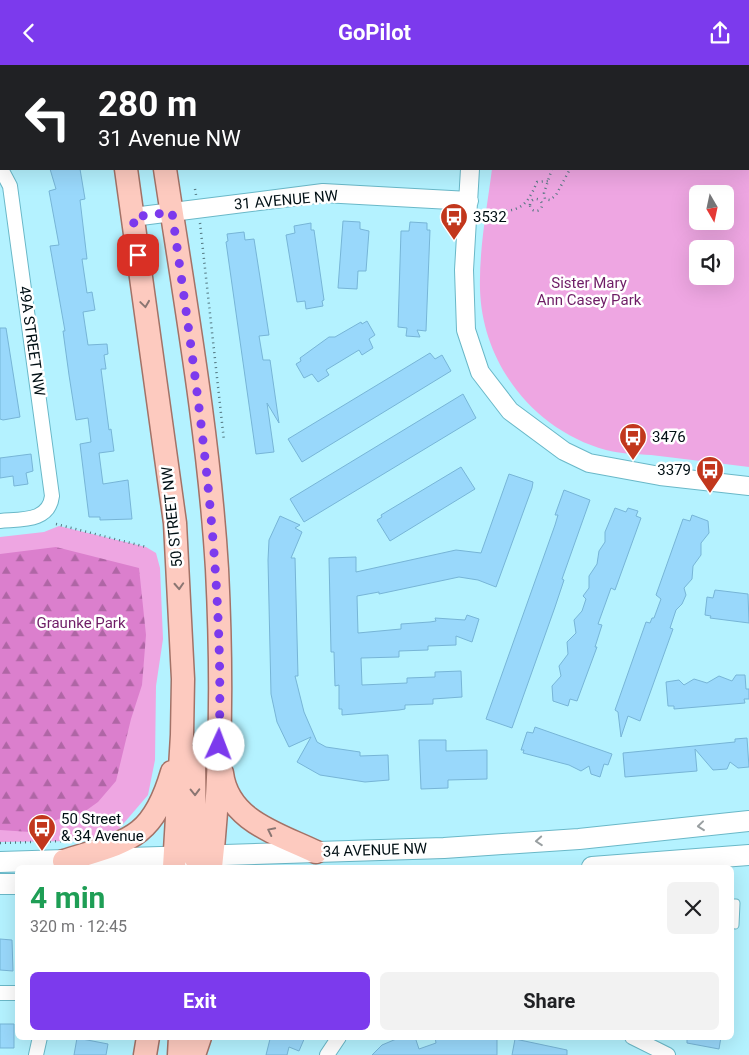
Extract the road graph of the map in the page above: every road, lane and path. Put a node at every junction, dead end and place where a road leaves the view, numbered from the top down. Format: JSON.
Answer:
{"nodes":[{"id":1,"x":2,"y":170,"type":"edge"},
{"id":2,"x":126,"y":170,"type":"edge"},
{"id":3,"x":165,"y":170,"type":"edge"},
{"id":4,"x":470,"y":170,"type":"edge"},
{"id":5,"x":552,"y":170,"type":"edge"},
{"id":6,"x":569,"y":170,"type":"edge"},
{"id":7,"x":549,"y":181,"type":"junction"},
{"id":8,"x":469,"y":201,"type":"junction"},
{"id":9,"x":529,"y":201,"type":"junction"},
{"id":10,"x":491,"y":211,"type":"dead end"},
{"id":11,"x":172,"y":212,"type":"junction"},
{"id":12,"x":133,"y":217,"type":"junction"},
{"id":13,"x":749,"y":486,"type":"edge"},
{"id":14,"x":0,"y":521,"type":"edge"},
{"id":15,"x":56,"y":524,"type":"dead end"},
{"id":16,"x":146,"y":547,"type":"dead end"},
{"id":17,"x":181,"y":622,"type":"junction"},
{"id":18,"x":182,"y":735,"type":"junction"},
{"id":19,"x":219,"y":745,"type":"junction"},
{"id":20,"x":749,"y":821,"type":"edge"},
{"id":21,"x":0,"y":843,"type":"edge"},
{"id":22,"x":66,"y":851,"type":"junction"},
{"id":23,"x":316,"y":852,"type":"junction"},
{"id":24,"x":749,"y":855,"type":"edge"},
{"id":25,"x":0,"y":862,"type":"edge"},
{"id":26,"x":193,"y":863,"type":"edge"},
{"id":27,"x":618,"y":865,"type":"edge"},
{"id":28,"x":0,"y":884,"type":"edge"},
{"id":29,"x":15,"y":884,"type":"edge"},
{"id":30,"x":734,"y":903,"type":"edge"},
{"id":31,"x":735,"y":925,"type":"dead end"},
{"id":32,"x":0,"y":993,"type":"edge"},
{"id":33,"x":15,"y":993,"type":"edge"},
{"id":34,"x":39,"y":1040,"type":"edge"},
{"id":35,"x":148,"y":1040,"type":"edge"},
{"id":36,"x":180,"y":1040,"type":"edge"},
{"id":37,"x":189,"y":1040,"type":"edge"},
{"id":38,"x":199,"y":1040,"type":"edge"},
{"id":39,"x":337,"y":1040,"type":"edge"},
{"id":40,"x":640,"y":1040,"type":"edge"},
{"id":41,"x":36,"y":1055,"type":"edge"},
{"id":42,"x":145,"y":1055,"type":"edge"},
{"id":43,"x":179,"y":1055,"type":"edge"},
{"id":44,"x":186,"y":1055,"type":"edge"},
{"id":45,"x":194,"y":1055,"type":"edge"},
{"id":46,"x":327,"y":1055,"type":"edge"},
{"id":47,"x":668,"y":1055,"type":"edge"}],
"edges":[{"from":1,"to":14,"type":"street","name":"49A STREET NW"},
{"from":2,"to":12,"type":"main road","name":"50 STREET NW"},
{"from":3,"to":11,"type":"main road"},
{"from":4,"to":8,"type":"street"},
{"from":5,"to":7,"type":"path"},
{"from":6,"to":7,"type":"path"},
{"from":7,"to":9,"type":"path"},
{"from":8,"to":11,"type":"street","name":"31 AVENUE NW"},
{"from":8,"to":13,"type":"street"},
{"from":9,"to":9,"type":"path"},
{"from":9,"to":10,"type":"path"},
{"from":11,"to":12,"type":"street","name":"31 AVENUE NW"},
{"from":11,"to":19,"type":"main road"},
{"from":12,"to":17,"type":"main road","name":"50 STREET NW","one_way":true},
{"from":15,"to":16,"type":"path"},
{"from":17,"to":18,"type":"main road","name":"50 STREET NW"},
{"from":17,"to":26,"type":"main road","one_way":true},
{"from":18,"to":22,"type":"main road"},
{"from":18,"to":26,"type":"main road","name":"50 STREET NW"},
{"from":23,"to":19,"type":"main road","one_way":true},
{"from":19,"to":26,"type":"main road"},
{"from":20,"to":23,"type":"main road","name":"34 AVENUE NW","one_way":true},
{"from":21,"to":22,"type":"path"},
{"from":22,"to":25,"type":"main road","name":"34 AVENUE NW"},
{"from":22,"to":26,"type":"main road","name":"34 AVENUE NW"},
{"from":23,"to":26,"type":"main road","name":"34 AVENUE NW"},
{"from":24,"to":27,"type":"main road"},
{"from":28,"to":29,"type":"main road"},
{"from":30,"to":31,"type":"lane"},
{"from":32,"to":33,"type":"street"},
{"from":34,"to":41,"type":"street"},
{"from":35,"to":42,"type":"main road"},
{"from":36,"to":43,"type":"main road"},
{"from":37,"to":44,"type":"main road"},
{"from":38,"to":45,"type":"main road"},
{"from":39,"to":46,"type":"street"},
{"from":40,"to":47,"type":"street"}]}
